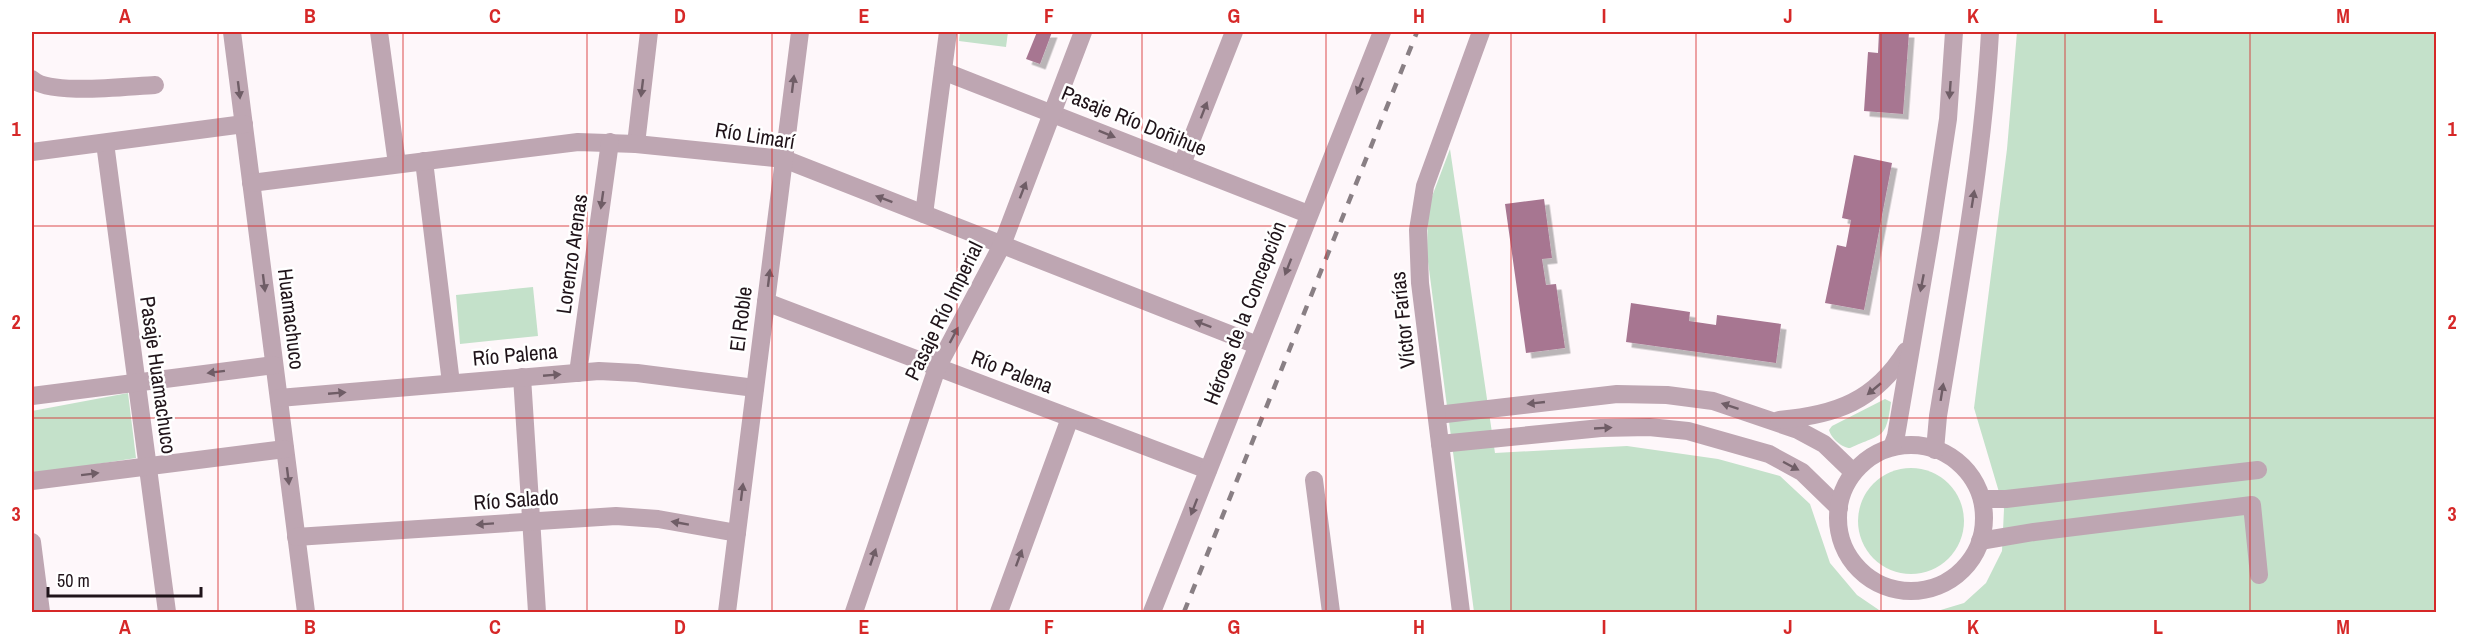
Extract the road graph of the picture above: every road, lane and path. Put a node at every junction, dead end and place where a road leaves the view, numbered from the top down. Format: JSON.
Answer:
{"nodes":[{"id":1,"x":232,"y":32,"type":"edge"},
{"id":2,"x":379,"y":32,"type":"edge"},
{"id":3,"x":649,"y":32,"type":"edge"},
{"id":4,"x":800,"y":32,"type":"edge"},
{"id":5,"x":948,"y":32,"type":"edge"},
{"id":6,"x":1083,"y":32,"type":"edge"},
{"id":7,"x":1234,"y":32,"type":"edge"},
{"id":8,"x":1382,"y":32,"type":"edge"},
{"id":9,"x":1481,"y":32,"type":"edge"},
{"id":10,"x":1954,"y":32,"type":"edge"},
{"id":11,"x":1990,"y":32,"type":"edge"},
{"id":12,"x":943,"y":71,"type":"junction"},
{"id":13,"x":32,"y":79,"type":"edge"},
{"id":14,"x":155,"y":85,"type":"dead end"},
{"id":15,"x":1052,"y":113,"type":"junction"},
{"id":16,"x":244,"y":124,"type":"junction"},
{"id":17,"x":610,"y":142,"type":"junction"},
{"id":18,"x":105,"y":143,"type":"junction"},
{"id":19,"x":636,"y":144,"type":"junction"},
{"id":20,"x":32,"y":152,"type":"edge"},
{"id":21,"x":784,"y":159,"type":"junction"},
{"id":22,"x":424,"y":161,"type":"junction"},
{"id":23,"x":397,"y":164,"type":"junction"},
{"id":24,"x":1182,"y":164,"type":"junction"},
{"id":25,"x":251,"y":183,"type":"junction"},
{"id":26,"x":924,"y":214,"type":"junction"},
{"id":27,"x":1308,"y":214,"type":"junction"},
{"id":28,"x":1002,"y":245,"type":"junction"},
{"id":29,"x":766,"y":302,"type":"junction"},
{"id":30,"x":1910,"y":344,"type":"junction"},
{"id":31,"x":1257,"y":345,"type":"junction"},
{"id":32,"x":274,"y":365,"type":"junction"},
{"id":33,"x":937,"y":368,"type":"junction"},
{"id":34,"x":578,"y":373,"type":"junction"},
{"id":35,"x":522,"y":377,"type":"junction"},
{"id":36,"x":135,"y":382,"type":"junction"},
{"id":37,"x":451,"y":383,"type":"junction"},
{"id":38,"x":755,"y":388,"type":"junction"},
{"id":39,"x":32,"y":396,"type":"edge"},
{"id":40,"x":279,"y":398,"type":"junction"},
{"id":41,"x":1575,"y":399,"type":"junction"},
{"id":42,"x":1437,"y":414,"type":"junction"},
{"id":43,"x":1070,"y":418,"type":"junction"},
{"id":44,"x":1771,"y":421,"type":"junction"},
{"id":45,"x":1578,"y":430,"type":"junction"},
{"id":46,"x":1440,"y":444,"type":"junction"},
{"id":47,"x":1892,"y":447,"type":"junction"},
{"id":48,"x":285,"y":449,"type":"junction"},
{"id":49,"x":1935,"y":450,"type":"junction"},
{"id":50,"x":148,"y":466,"type":"junction"},
{"id":51,"x":2258,"y":470,"type":"dead end"},
{"id":52,"x":1208,"y":471,"type":"junction"},
{"id":53,"x":1853,"y":472,"type":"junction"},
{"id":54,"x":1314,"y":480,"type":"dead end"},
{"id":55,"x":32,"y":481,"type":"edge"},
{"id":56,"x":1982,"y":499,"type":"junction"},
{"id":57,"x":1839,"y":508,"type":"junction"},
{"id":58,"x":531,"y":521,"type":"junction"},
{"id":59,"x":737,"y":533,"type":"junction"},
{"id":60,"x":296,"y":537,"type":"junction"},
{"id":61,"x":1980,"y":541,"type":"junction"},
{"id":62,"x":32,"y":542,"type":"edge"},
{"id":63,"x":2259,"y":575,"type":"dead end"},
{"id":64,"x":41,"y":612,"type":"edge"},
{"id":65,"x":168,"y":612,"type":"edge"},
{"id":66,"x":306,"y":612,"type":"edge"},
{"id":67,"x":537,"y":612,"type":"edge"},
{"id":68,"x":727,"y":612,"type":"edge"},
{"id":69,"x":854,"y":612,"type":"edge"},
{"id":70,"x":999,"y":612,"type":"edge"},
{"id":71,"x":1152,"y":612,"type":"edge"},
{"id":72,"x":1330,"y":612,"type":"edge"},
{"id":73,"x":1461,"y":612,"type":"edge"}],
"edges":[{"from":1,"to":16,"type":"street","name":"Huamachuco","one_way":true},
{"from":2,"to":23,"type":"street"},
{"from":3,"to":19,"type":"street","one_way":true},
{"from":21,"to":4,"type":"street","name":"El Roble","one_way":true},
{"from":5,"to":12,"type":"street"},
{"from":6,"to":15,"type":"street","name":"Pasaje Río Imperial"},
{"from":24,"to":7,"type":"street","one_way":true},
{"from":8,"to":27,"type":"street","name":"Héroes de la Concepción","one_way":true},
{"from":9,"to":42,"type":"street","name":"Víctor Farías"},
{"from":10,"to":30,"type":"street","one_way":true},
{"from":49,"to":11,"type":"street","one_way":true},
{"from":12,"to":15,"type":"street","name":"Pasaje Río Doñihue"},
{"from":12,"to":26,"type":"street"},
{"from":13,"to":14,"type":"street"},
{"from":15,"to":24,"type":"street","name":"Pasaje Río Doñihue","one_way":true},
{"from":28,"to":15,"type":"street","name":"Pasaje Río Imperial","one_way":true},
{"from":16,"to":18,"type":"street"},
{"from":16,"to":25,"type":"street","name":"Huamachuco"},
{"from":17,"to":19,"type":"street","name":"Río Limarí"},
{"from":17,"to":22,"type":"street","name":"Río Limarí"},
{"from":17,"to":34,"type":"street","name":"Lorenzo Arenas","one_way":true},
{"from":18,"to":20,"type":"street"},
{"from":18,"to":36,"type":"street","name":"Pasaje Huamachuco"},
{"from":19,"to":21,"type":"street","name":"Río Limarí"},
{"from":26,"to":21,"type":"street","name":"Río Limarí","one_way":true},
{"from":29,"to":21,"type":"street","name":"El Roble","one_way":true},
{"from":22,"to":23,"type":"street","name":"Río Limarí"},
{"from":22,"to":37,"type":"street"},
{"from":23,"to":25,"type":"street","name":"Río Limarí"},
{"from":24,"to":27,"type":"street","name":"Pasaje Río Doñihue"},
{"from":25,"to":32,"type":"street","name":"Huamachuco","one_way":true},
{"from":26,"to":28,"type":"street","name":"Río Limarí"},
{"from":27,"to":31,"type":"street","name":"Héroes de la Concepción","one_way":true},
{"from":31,"to":28,"type":"street","name":"Río Limarí","one_way":true},
{"from":33,"to":28,"type":"street","name":"Pasaje Río Imperial","one_way":true},
{"from":29,"to":33,"type":"street","name":"Río Palena"},
{"from":29,"to":38,"type":"street","name":"El Roble"},
{"from":30,"to":44,"type":"street","one_way":true},
{"from":30,"to":47,"type":"street"},
{"from":31,"to":52,"type":"street","name":"Héroes de la Concepción"},
{"from":32,"to":36,"type":"street","one_way":true},
{"from":32,"to":40,"type":"street","name":"Huamachuco"},
{"from":33,"to":43,"type":"street","name":"Río Palena"},
{"from":69,"to":33,"type":"street","name":"Pasaje Río Imperial","one_way":true},
{"from":35,"to":34,"type":"street","name":"Río Palena","one_way":true},
{"from":34,"to":38,"type":"street","name":"Río Palena"},
{"from":35,"to":37,"type":"street","name":"Río Palena"},
{"from":35,"to":58,"type":"street"},
{"from":36,"to":39,"type":"street"},
{"from":36,"to":50,"type":"street","name":"Pasaje Huamachuco"},
{"from":40,"to":37,"type":"street","name":"Río Palena","one_way":true},
{"from":59,"to":38,"type":"street","name":"El Roble","one_way":true},
{"from":40,"to":48,"type":"street","name":"Huamachuco"},
{"from":41,"to":42,"type":"street","one_way":true},
{"from":44,"to":41,"type":"street","one_way":true},
{"from":41,"to":45,"type":"street"},
{"from":42,"to":46,"type":"street","name":"Víctor Farías"},
{"from":43,"to":52,"type":"street","name":"Río Palena"},
{"from":70,"to":43,"type":"street","one_way":true},
{"from":44,"to":53,"type":"street"},
{"from":45,"to":46,"type":"street"},
{"from":45,"to":57,"type":"street","one_way":true},
{"from":46,"to":73,"type":"street","name":"Víctor Farías"},
{"from":47,"to":49,"type":"street"},
{"from":47,"to":53,"type":"street"},
{"from":48,"to":50,"type":"street"},
{"from":48,"to":60,"type":"street","name":"Huamachuco","one_way":true},
{"from":49,"to":56,"type":"street"},
{"from":55,"to":50,"type":"street","one_way":true},
{"from":50,"to":65,"type":"street","name":"Pasaje Huamachuco"},
{"from":51,"to":56,"type":"street"},
{"from":52,"to":71,"type":"street","name":"Héroes de la Concepción","one_way":true},
{"from":53,"to":57,"type":"street"},
{"from":54,"to":72,"type":"street"},
{"from":56,"to":61,"type":"street"},
{"from":57,"to":61,"type":"street"},
{"from":59,"to":58,"type":"street","name":"Río Salado","one_way":true},
{"from":58,"to":60,"type":"street","name":"Río Salado","one_way":true},
{"from":58,"to":67,"type":"street"},
{"from":59,"to":68,"type":"street","name":"El Roble"},
{"from":60,"to":66,"type":"street","name":"Huamachuco"},
{"from":61,"to":63,"type":"street"},
{"from":62,"to":64,"type":"street"}]}
